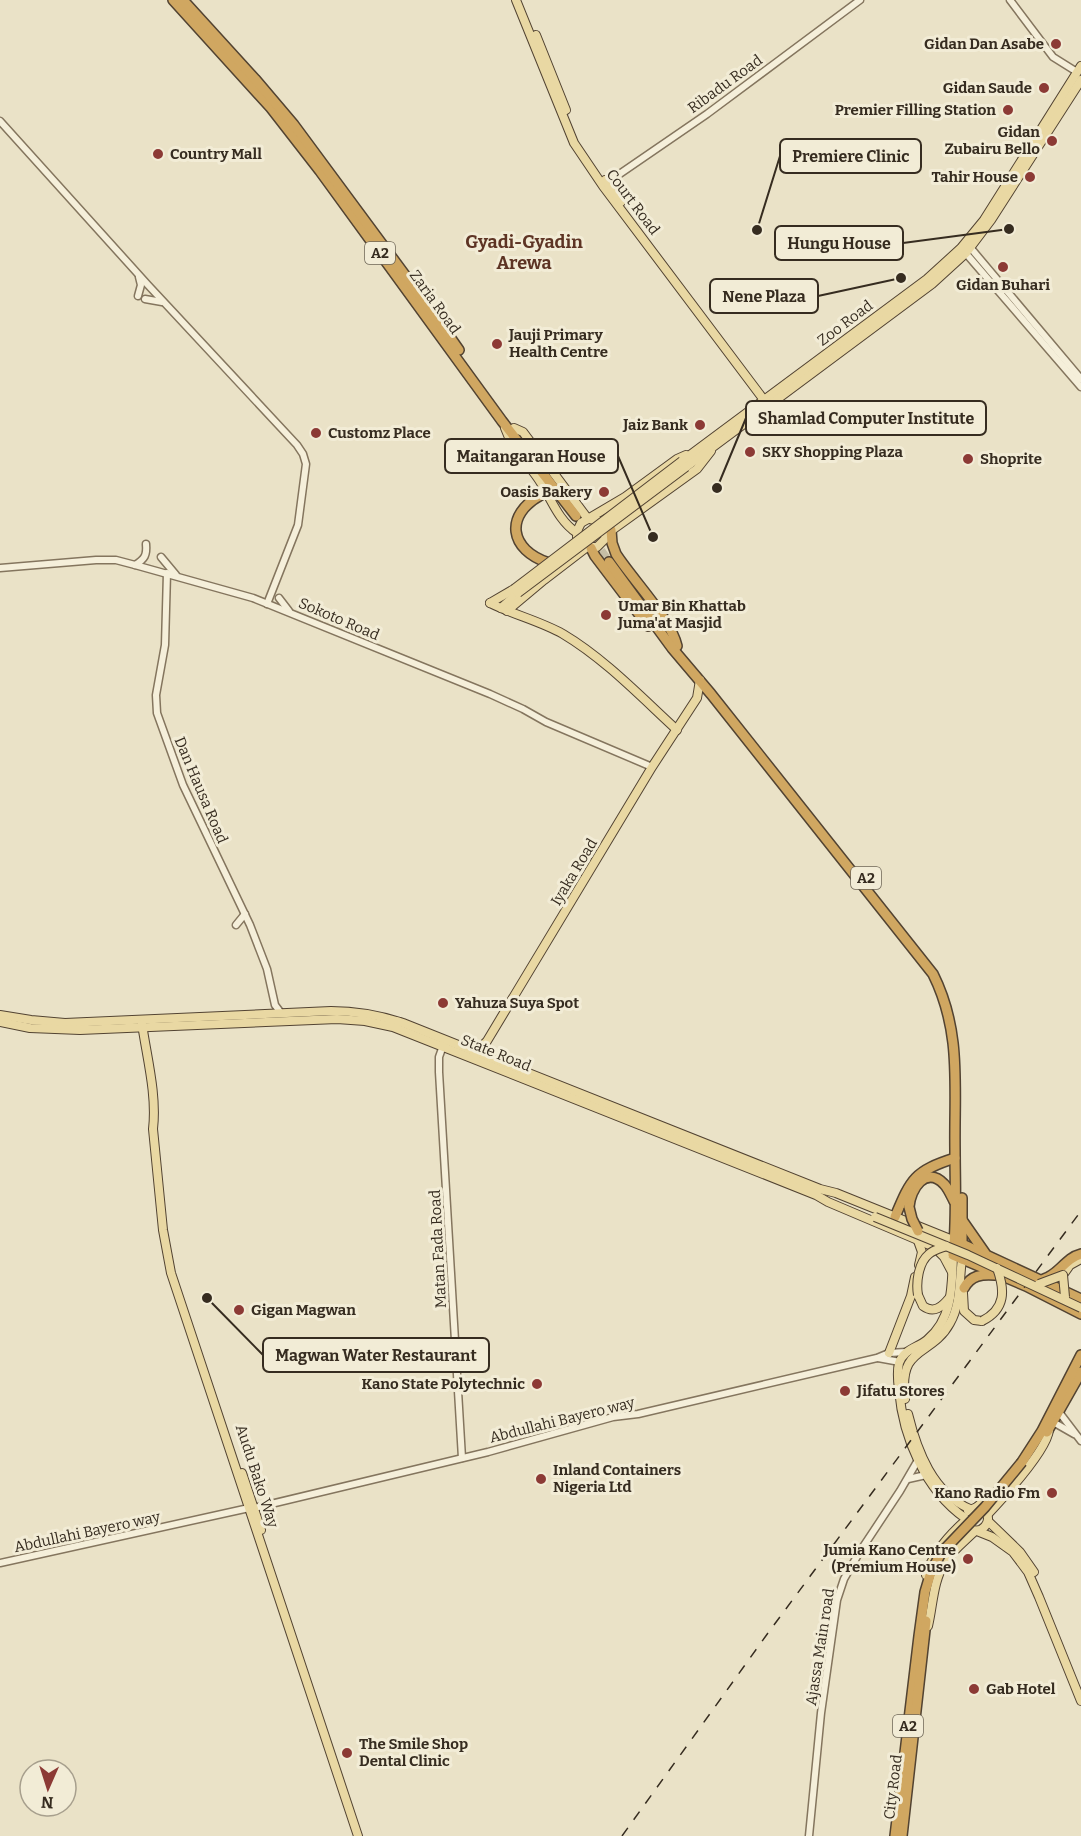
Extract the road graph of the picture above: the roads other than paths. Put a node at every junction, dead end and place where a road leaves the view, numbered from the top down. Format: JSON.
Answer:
{"nodes":[{"id":1,"x":173,"y":0,"type":"edge"},
{"id":2,"x":183,"y":0,"type":"edge"},
{"id":3,"x":516,"y":0,"type":"edge"},
{"id":4,"x":520,"y":0,"type":"edge"},
{"id":5,"x":860,"y":0,"type":"edge"},
{"id":6,"x":1010,"y":0,"type":"edge"},
{"id":7,"x":1080,"y":72,"type":"edge"},
{"id":8,"x":0,"y":121,"type":"edge"},
{"id":9,"x":605,"y":185,"type":"junction"},
{"id":10,"x":965,"y":248,"type":"junction"},
{"id":11,"x":138,"y":273,"type":"junction"},
{"id":12,"x":165,"y":303,"type":"junction"},
{"id":13,"x":1081,"y":379,"type":"edge"},
{"id":14,"x":1081,"y":387,"type":"edge"},
{"id":15,"x":766,"y":399,"type":"junction"},
{"id":16,"x":502,"y":421,"type":"junction"},
{"id":17,"x":717,"y":444,"type":"junction"},
{"id":18,"x":696,"y":451,"type":"junction"},
{"id":19,"x":684,"y":464,"type":"junction"},
{"id":20,"x":550,"y":494,"type":"junction"},
{"id":21,"x":583,"y":517,"type":"junction"},
{"id":22,"x":609,"y":532,"type":"junction"},
{"id":23,"x":577,"y":533,"type":"junction"},
{"id":24,"x":146,"y":544,"type":"dead end"},
{"id":25,"x":589,"y":548,"type":"junction"},
{"id":26,"x":161,"y":557,"type":"dead end"},
{"id":27,"x":609,"y":558,"type":"junction"},
{"id":28,"x":549,"y":563,"type":"junction"},
{"id":29,"x":135,"y":565,"type":"junction"},
{"id":30,"x":0,"y":568,"type":"edge"},
{"id":31,"x":163,"y":572,"type":"junction"},
{"id":32,"x":177,"y":576,"type":"junction"},
{"id":33,"x":516,"y":591,"type":"junction"},
{"id":34,"x":272,"y":592,"type":"junction"},
{"id":35,"x":253,"y":598,"type":"junction"},
{"id":36,"x":279,"y":598,"type":"dead end"},
{"id":37,"x":267,"y":604,"type":"junction"},
{"id":38,"x":504,"y":610,"type":"junction"},
{"id":39,"x":290,"y":612,"type":"junction"},
{"id":40,"x":674,"y":647,"type":"junction"},
{"id":41,"x":700,"y":680,"type":"junction"},
{"id":42,"x":711,"y":694,"type":"junction"},
{"id":43,"x":697,"y":698,"type":"junction"},
{"id":44,"x":677,"y":730,"type":"junction"},
{"id":45,"x":652,"y":767,"type":"junction"},
{"id":46,"x":245,"y":914,"type":"junction"},
{"id":47,"x":236,"y":925,"type":"dead end"},
{"id":48,"x":271,"y":995,"type":"junction"},
{"id":49,"x":281,"y":1013,"type":"junction"},
{"id":50,"x":267,"y":1014,"type":"junction"},
{"id":51,"x":0,"y":1015,"type":"edge"},
{"id":52,"x":0,"y":1022,"type":"edge"},
{"id":53,"x":146,"y":1023,"type":"junction"},
{"id":54,"x":487,"y":1041,"type":"junction"},
{"id":55,"x":444,"y":1043,"type":"junction"},
{"id":56,"x":473,"y":1055,"type":"junction"},
{"id":57,"x":483,"y":1058,"type":"junction"},
{"id":58,"x":955,"y":1158,"type":"junction"},
{"id":59,"x":818,"y":1192,"type":"junction"},
{"id":60,"x":956,"y":1205,"type":"junction"},
{"id":61,"x":876,"y":1215,"type":"junction"},
{"id":62,"x":895,"y":1216,"type":"junction"},
{"id":63,"x":962,"y":1220,"type":"junction"},
{"id":64,"x":917,"y":1234,"type":"junction"},
{"id":65,"x":955,"y":1244,"type":"junction"},
{"id":66,"x":932,"y":1245,"type":"junction"},
{"id":67,"x":1081,"y":1254,"type":"edge"},
{"id":68,"x":987,"y":1255,"type":"junction"},
{"id":69,"x":958,"y":1257,"type":"junction"},
{"id":70,"x":1081,"y":1259,"type":"edge"},
{"id":71,"x":999,"y":1272,"type":"junction"},
{"id":72,"x":952,"y":1274,"type":"junction"},
{"id":73,"x":1063,"y":1275,"type":"junction"},
{"id":74,"x":1039,"y":1282,"type":"junction"},
{"id":75,"x":964,"y":1288,"type":"junction"},
{"id":76,"x":951,"y":1296,"type":"junction"},
{"id":77,"x":1065,"y":1297,"type":"junction"},
{"id":78,"x":1081,"y":1299,"type":"edge"},
{"id":79,"x":1081,"y":1306,"type":"edge"},
{"id":80,"x":1081,"y":1314,"type":"edge"},
{"id":81,"x":906,"y":1352,"type":"junction"},
{"id":82,"x":889,"y":1353,"type":"junction"},
{"id":83,"x":1081,"y":1355,"type":"edge"},
{"id":84,"x":877,"y":1358,"type":"junction"},
{"id":85,"x":900,"y":1362,"type":"junction"},
{"id":86,"x":1081,"y":1372,"type":"edge"},
{"id":87,"x":1059,"y":1412,"type":"junction"},
{"id":88,"x":1047,"y":1428,"type":"junction"},
{"id":89,"x":910,"y":1432,"type":"junction"},
{"id":90,"x":1079,"y":1438,"type":"edge"},
{"id":91,"x":462,"y":1458,"type":"junction"},
{"id":92,"x":918,"y":1460,"type":"junction"},
{"id":93,"x":926,"y":1475,"type":"junction"},
{"id":94,"x":908,"y":1479,"type":"junction"},
{"id":95,"x":251,"y":1508,"type":"junction"},
{"id":96,"x":974,"y":1508,"type":"junction"},
{"id":97,"x":988,"y":1518,"type":"junction"},
{"id":98,"x":965,"y":1519,"type":"junction"},
{"id":99,"x":976,"y":1531,"type":"junction"},
{"id":100,"x":0,"y":1563,"type":"edge"},
{"id":101,"x":923,"y":1635,"type":"junction"},
{"id":102,"x":1081,"y":1690,"type":"edge"},
{"id":103,"x":1081,"y":1701,"type":"edge"},
{"id":104,"x":360,"y":1836,"type":"edge"},
{"id":105,"x":809,"y":1836,"type":"edge"},
{"id":106,"x":895,"y":1836,"type":"edge"},
{"id":107,"x":902,"y":1836,"type":"edge"}],
"edges":[{"from":1,"to":16,"type":"highway","name":"Zaria Road","number":"A2"},
{"from":2,"to":21,"type":"highway","name":"Zaria Road","number":"A2"},
{"from":3,"to":9,"type":"main road","name":"Court Road"},
{"from":4,"to":9,"type":"main road","name":"Court Road"},
{"from":5,"to":9,"type":"street","name":"Ribadu Road"},
{"from":6,"to":7,"type":"street"},
{"from":7,"to":10,"type":"main road","name":"Zoo Road"},
{"from":8,"to":11,"type":"street"},
{"from":9,"to":15,"type":"main road","name":"Court Road"},
{"from":10,"to":13,"type":"street"},
{"from":10,"to":14,"type":"street"},
{"from":10,"to":15,"type":"main road","name":"Zoo Road"},
{"from":10,"to":17,"type":"main road","name":"Zoo Road"},
{"from":11,"to":12,"type":"street"},
{"from":11,"to":12,"type":"street"},
{"from":12,"to":34,"type":"street"},
{"from":15,"to":18,"type":"main road","name":"Zoo Road"},
{"from":16,"to":20,"type":"highway","name":"Zaria Road","number":"A2"},
{"from":16,"to":23,"type":"main road"},
{"from":17,"to":19,"type":"main road","name":"Zoo Road"},
{"from":17,"to":22,"type":"main road"},
{"from":18,"to":19,"type":"main road","name":"Zoo Road"},
{"from":18,"to":21,"type":"main road"},
{"from":19,"to":28,"type":"main road","bridge":true},
{"from":19,"to":33,"type":"main road","bridge":true},
{"from":20,"to":21,"type":"highway","name":"Zaria Road","number":"A2"},
{"from":20,"to":28,"type":"highway"},
{"from":21,"to":22,"type":"main road","number":"A2"},
{"from":21,"to":23,"type":"main road"},
{"from":22,"to":25,"type":"main road"},
{"from":22,"to":27,"type":"highway"},
{"from":23,"to":25,"type":"main road"},
{"from":24,"to":29,"type":"street"},
{"from":25,"to":27,"type":"highway"},
{"from":25,"to":38,"type":"main road"},
{"from":26,"to":32,"type":"street"},
{"from":27,"to":40,"type":"highway","number":"A2"},
{"from":27,"to":40,"type":"highway"},
{"from":28,"to":33,"type":"main road","bridge":true},
{"from":29,"to":30,"type":"street","name":"Sokoto Road"},
{"from":29,"to":31,"type":"street","name":"Sokoto Road"},
{"from":31,"to":32,"type":"street","name":"Sokoto Road"},
{"from":31,"to":46,"type":"street","name":"Dan Hausa Road"},
{"from":32,"to":35,"type":"street","name":"Sokoto Road"},
{"from":33,"to":38,"type":"main road"},
{"from":33,"to":38,"type":"main road"},
{"from":34,"to":35,"type":"street"},
{"from":34,"to":37,"type":"street"},
{"from":35,"to":37,"type":"street","name":"Sokoto Road"},
{"from":36,"to":39,"type":"street"},
{"from":37,"to":39,"type":"street","name":"Sokoto Road"},
{"from":38,"to":44,"type":"main road"},
{"from":39,"to":45,"type":"street","name":"Sokoto Road"},
{"from":40,"to":41,"type":"highway","number":"A2"},
{"from":40,"to":63,"type":"highway","number":"A2"},
{"from":41,"to":42,"type":"highway","number":"A2"},
{"from":41,"to":43,"type":"main road"},
{"from":42,"to":43,"type":"main road"},
{"from":42,"to":58,"type":"highway","number":"A2"},
{"from":43,"to":44,"type":"main road","name":"Iyaka Road"},
{"from":44,"to":45,"type":"main road","name":"Iyaka Road"},
{"from":45,"to":54,"type":"main road","name":"Iyaka Road"},
{"from":46,"to":47,"type":"street"},
{"from":46,"to":48,"type":"street","name":"Dan Hausa Road"},
{"from":48,"to":49,"type":"street","name":"Dan Hausa Road"},
{"from":48,"to":50,"type":"street","name":"Dan Hausa Road"},
{"from":49,"to":50,"type":"main road","name":"State Road"},
{"from":49,"to":55,"type":"main road","name":"State Road"},
{"from":50,"to":53,"type":"main road","name":"State Road"},
{"from":51,"to":53,"type":"main road","name":"State Road"},
{"from":52,"to":53,"type":"main road","name":"State Road"},
{"from":53,"to":55,"type":"main road","name":"State Road"},
{"from":53,"to":95,"type":"main road","name":"Audu Bako Way"},
{"from":54,"to":56,"type":"main road","name":"Iyaka Road"},
{"from":54,"to":57,"type":"main road"},
{"from":55,"to":56,"type":"main road","name":"State Road"},
{"from":55,"to":91,"type":"street","name":"Matan Fada Road"},
{"from":56,"to":57,"type":"main road","name":"State Road"},
{"from":57,"to":59,"type":"main road","name":"State Road"},
{"from":58,"to":60,"type":"highway","number":"A2"},
{"from":58,"to":62,"type":"highway"},
{"from":59,"to":61,"type":"main road"},
{"from":59,"to":62,"type":"main road","name":"State Road"},
{"from":59,"to":64,"type":"main road","name":"State Road"},
{"from":60,"to":64,"type":"highway","bridge":true},
{"from":60,"to":65,"type":"highway","number":"A2"},
{"from":61,"to":64,"type":"main road","bridge":true},
{"from":61,"to":65,"type":"main road","bridge":true},
{"from":62,"to":65,"type":"main road","name":"State Road"},
{"from":63,"to":65,"type":"highway","number":"A2"},
{"from":63,"to":68,"type":"highway"},
{"from":64,"to":66,"type":"main road","name":"State Road"},
{"from":64,"to":74,"type":"main road","bridge":true},
{"from":64,"to":82,"type":"main road"},
{"from":65,"to":68,"type":"highway"},
{"from":65,"to":69,"type":"highway","number":"A2"},
{"from":65,"to":71,"type":"main road","bridge":true},
{"from":65,"to":76,"type":"main road","bridge":true},
{"from":66,"to":69,"type":"main road","name":"State Road"},
{"from":66,"to":72,"type":"main road"},
{"from":67,"to":74,"type":"highway"},
{"from":68,"to":74,"type":"highway"},
{"from":69,"to":71,"type":"highway"},
{"from":69,"to":72,"type":"main road"},
{"from":69,"to":75,"type":"main road"},
{"from":69,"to":89,"type":"main road"},
{"from":70,"to":73,"type":"main road"},
{"from":71,"to":75,"type":"highway"},
{"from":71,"to":75,"type":"main road","bridge":true},
{"from":71,"to":79,"type":"main road","bridge":true},
{"from":71,"to":80,"type":"highway"},
{"from":72,"to":76,"type":"main road"},
{"from":73,"to":74,"type":"main road","bridge":true},
{"from":73,"to":77,"type":"main road","bridge":true},
{"from":74,"to":77,"type":"main road","bridge":true},
{"from":74,"to":78,"type":"highway"},
{"from":76,"to":81,"type":"main road"},
{"from":77,"to":79,"type":"main road","bridge":true},
{"from":81,"to":82,"type":"street"},
{"from":81,"to":85,"type":"main road"},
{"from":82,"to":84,"type":"street"},
{"from":83,"to":88,"type":"highway","number":"A2"},
{"from":84,"to":85,"type":"street"},
{"from":84,"to":91,"type":"street","name":"Abdullahi Bayero way"},
{"from":85,"to":89,"type":"main road"},
{"from":86,"to":87,"type":"highway","number":"A2"},
{"from":87,"to":88,"type":"highway","number":"A2"},
{"from":87,"to":90,"type":"street"},
{"from":88,"to":90,"type":"street"},
{"from":88,"to":96,"type":"main road","number":"A2"},
{"from":88,"to":97,"type":"main road","number":"A2"},
{"from":88,"to":101,"type":"highway","name":"City Road","number":"A2","bridge":true},
{"from":89,"to":92,"type":"main road"},
{"from":89,"to":96,"type":"main road"},
{"from":91,"to":95,"type":"street","name":"Abdullahi Bayero way"},
{"from":92,"to":93,"type":"main road"},
{"from":92,"to":94,"type":"street","name":"Ajassa Main road"},
{"from":93,"to":94,"type":"street"},
{"from":93,"to":98,"type":"main road"},
{"from":94,"to":105,"type":"street","name":"Ajassa Main road"},
{"from":95,"to":100,"type":"street","name":"Abdullahi Bayero way"},
{"from":95,"to":104,"type":"main road","name":"Audu Bako Way"},
{"from":96,"to":97,"type":"main road"},
{"from":96,"to":98,"type":"main road"},
{"from":97,"to":99,"type":"main road"},
{"from":97,"to":102,"type":"main road"},
{"from":98,"to":99,"type":"main road"},
{"from":98,"to":101,"type":"main road","name":"City Road","number":"A2"},
{"from":99,"to":101,"type":"main road","name":"City Road","number":"A2"},
{"from":99,"to":103,"type":"main road"},
{"from":101,"to":106,"type":"highway","name":"City Road","number":"A2"},
{"from":101,"to":107,"type":"highway","name":"City Road","number":"A2"}]}
